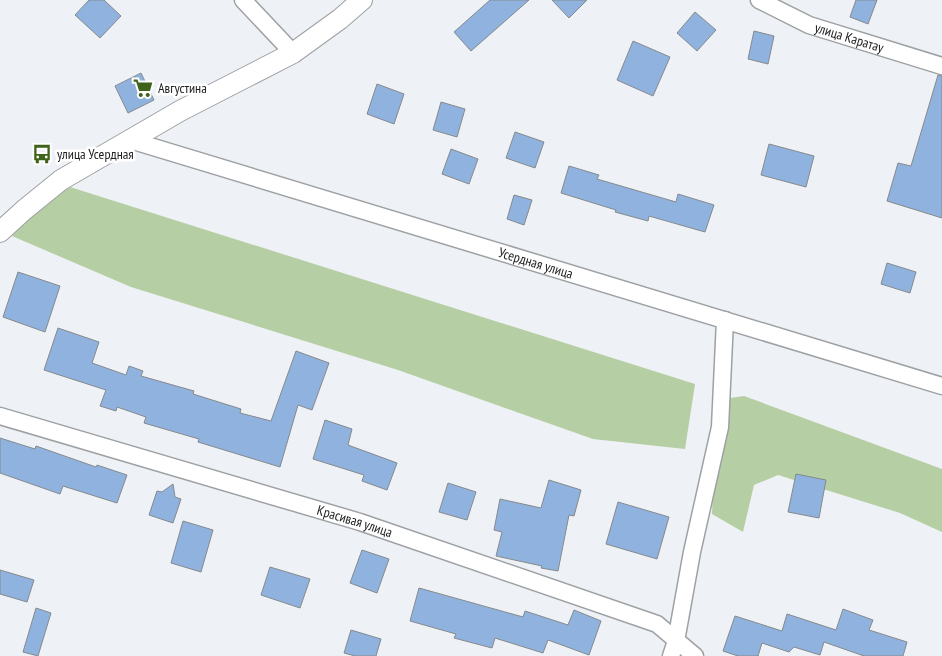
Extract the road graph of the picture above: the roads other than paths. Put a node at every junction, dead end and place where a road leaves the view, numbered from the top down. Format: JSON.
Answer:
{"nodes":[{"id":1,"x":243,"y":0,"type":"edge"},
{"id":2,"x":362,"y":0,"type":"edge"},
{"id":3,"x":759,"y":0,"type":"edge"},
{"id":4,"x":293,"y":53,"type":"junction"},
{"id":5,"x":942,"y":66,"type":"edge"},
{"id":6,"x":130,"y":140,"type":"junction"},
{"id":7,"x":0,"y":232,"type":"edge"},
{"id":8,"x":725,"y":320,"type":"junction"},
{"id":9,"x":942,"y":386,"type":"edge"},
{"id":10,"x":0,"y":416,"type":"edge"},
{"id":11,"x":673,"y":648,"type":"edge"},
{"id":12,"x":695,"y":656,"type":"edge"}],
"edges":[{"from":1,"to":4,"type":"street"},
{"from":2,"to":4,"type":"street"},
{"from":3,"to":5,"type":"street","name":"улица Каратау"},
{"from":4,"to":6,"type":"street"},
{"from":6,"to":7,"type":"street"},
{"from":6,"to":8,"type":"street","name":"Усердная улица"},
{"from":8,"to":9,"type":"street","name":"Усердная улица"},
{"from":8,"to":11,"type":"street"},
{"from":10,"to":11,"type":"street","name":"Красивая улица"},
{"from":11,"to":12,"type":"street","name":"Красивая улица"}]}
